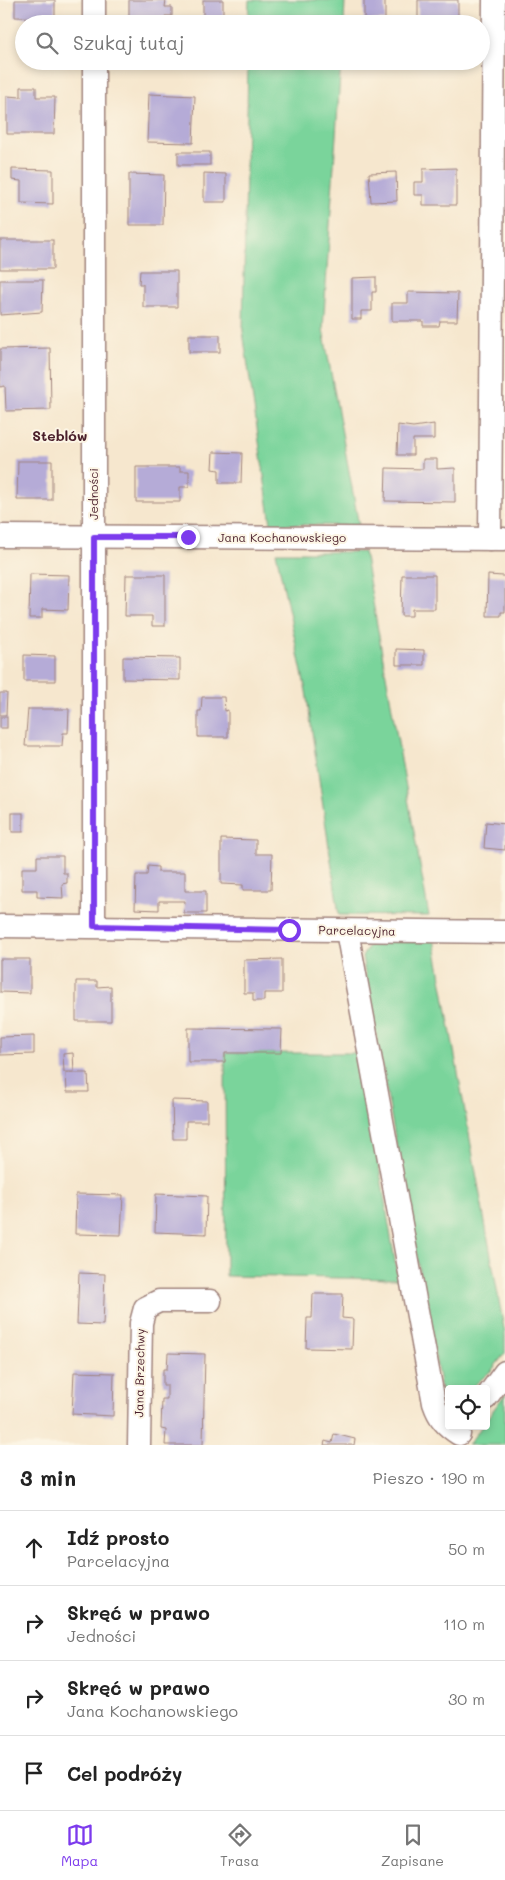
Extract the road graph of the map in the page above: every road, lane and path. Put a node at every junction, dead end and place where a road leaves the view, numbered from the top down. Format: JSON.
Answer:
{"nodes":[{"id":1,"x":94,"y":0,"type":"edge"},
{"id":2,"x":494,"y":0,"type":"edge"},
{"id":3,"x":94,"y":15,"type":"edge"},
{"id":4,"x":94,"y":70,"type":"edge"},
{"id":5,"x":0,"y":536,"type":"edge"},
{"id":6,"x":94,"y":537,"type":"junction"},
{"id":7,"x":498,"y":539,"type":"edge"},
{"id":8,"x":0,"y":926,"type":"edge"},
{"id":9,"x":94,"y":926,"type":"junction"},
{"id":10,"x":347,"y":931,"type":"junction"},
{"id":11,"x":505,"y":932,"type":"edge"},
{"id":12,"x":210,"y":1301,"type":"dead end"},
{"id":13,"x":505,"y":1372,"type":"edge"},
{"id":14,"x":490,"y":1393,"type":"edge"},
{"id":15,"x":459,"y":1435,"type":"edge"},
{"id":16,"x":139,"y":1445,"type":"edge"}],
"edges":[{"from":1,"to":3,"type":"street"},
{"from":2,"to":7,"type":"street"},
{"from":4,"to":6,"type":"street","name":"Jedności"},
{"from":5,"to":6,"type":"street","name":"Jana Kochanowskiego"},
{"from":6,"to":7,"type":"street","name":"Jana Kochanowskiego"},
{"from":6,"to":9,"type":"street","name":"Jedności"},
{"from":8,"to":9,"type":"street","name":"Parcelacyjna"},
{"from":9,"to":10,"type":"street","name":"Parcelacyjna"},
{"from":10,"to":11,"type":"street","name":"Parcelacyjna"},
{"from":10,"to":15,"type":"street"},
{"from":12,"to":16,"type":"street","name":"Jana Brzechwy"},
{"from":13,"to":14,"type":"street"}]}
